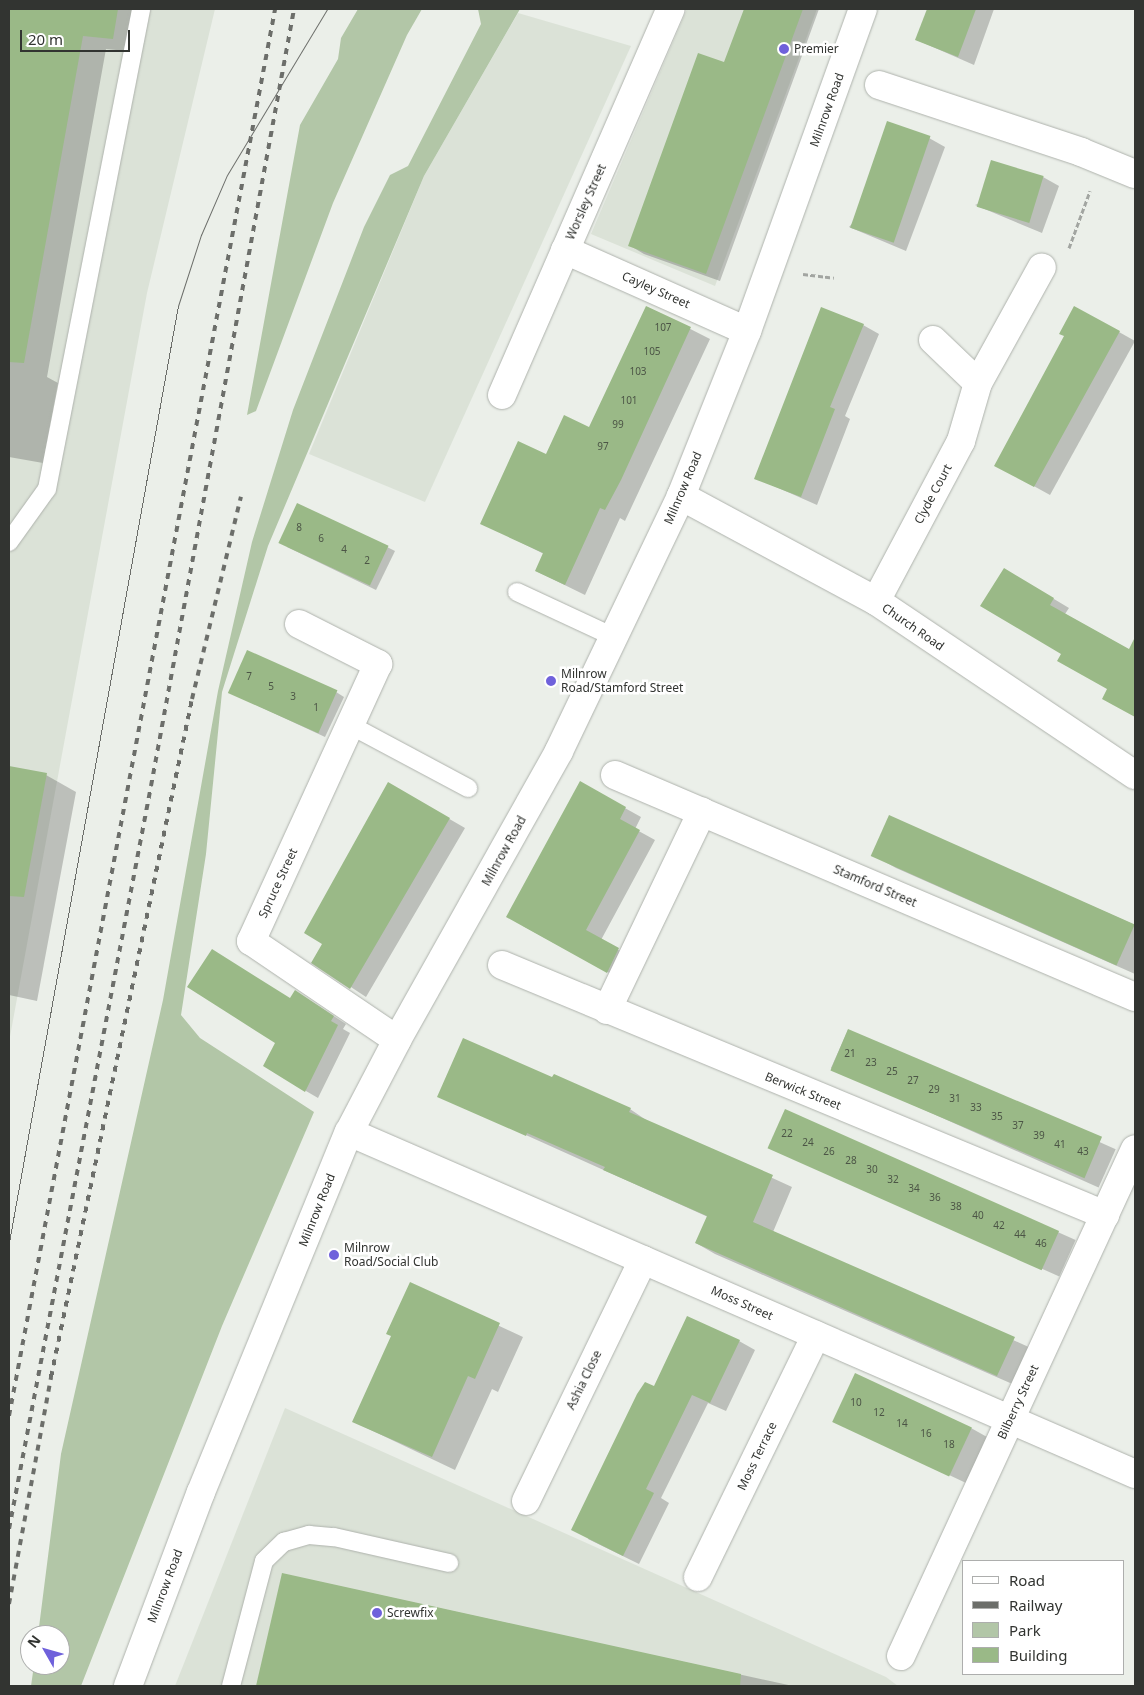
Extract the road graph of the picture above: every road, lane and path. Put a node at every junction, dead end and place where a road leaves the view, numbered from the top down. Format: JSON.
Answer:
{"nodes":[{"id":1,"x":141,"y":9,"type":"edge"},
{"id":2,"x":671,"y":9,"type":"edge"},
{"id":3,"x":863,"y":9,"type":"edge"},
{"id":4,"x":879,"y":85,"type":"dead end"},
{"id":5,"x":1101,"y":160,"type":"junction"},
{"id":6,"x":1135,"y":174,"type":"edge"},
{"id":7,"x":565,"y":250,"type":"junction"},
{"id":8,"x":1042,"y":267,"type":"joint"},
{"id":9,"x":747,"y":330,"type":"junction"},
{"id":10,"x":933,"y":340,"type":"dead end"},
{"id":11,"x":978,"y":383,"type":"junction"},
{"id":12,"x":502,"y":395,"type":"dead end"},
{"id":13,"x":681,"y":496,"type":"junction"},
{"id":14,"x":9,"y":542,"type":"edge"},
{"id":15,"x":517,"y":592,"type":"dead end"},
{"id":16,"x":876,"y":601,"type":"junction"},
{"id":17,"x":299,"y":624,"type":"dead end"},
{"id":18,"x":614,"y":637,"type":"junction"},
{"id":19,"x":350,"y":725,"type":"junction"},
{"id":20,"x":1135,"y":775,"type":"edge"},
{"id":21,"x":615,"y":776,"type":"dead end"},
{"id":22,"x":468,"y":788,"type":"dead end"},
{"id":23,"x":702,"y":812,"type":"junction"},
{"id":24,"x":502,"y":965,"type":"dead end"},
{"id":25,"x":1135,"y":997,"type":"edge"},
{"id":26,"x":607,"y":1010,"type":"junction"},
{"id":27,"x":397,"y":1040,"type":"junction"},
{"id":28,"x":349,"y":1132,"type":"junction"},
{"id":29,"x":1135,"y":1149,"type":"edge"},
{"id":30,"x":1105,"y":1215,"type":"junction"},
{"id":31,"x":643,"y":1260,"type":"junction"},
{"id":32,"x":816,"y":1335,"type":"junction"},
{"id":33,"x":1010,"y":1418,"type":"junction"},
{"id":34,"x":1135,"y":1474,"type":"edge"},
{"id":35,"x":526,"y":1501,"type":"dead end"},
{"id":36,"x":449,"y":1563,"type":"dead end"},
{"id":37,"x":698,"y":1578,"type":"dead end"},
{"id":38,"x":901,"y":1656,"type":"dead end"},
{"id":39,"x":128,"y":1686,"type":"edge"},
{"id":40,"x":231,"y":1686,"type":"edge"}],
"edges":[{"from":1,"to":14,"type":"lane"},
{"from":2,"to":7,"type":"street","name":"Worsley Street"},
{"from":3,"to":9,"type":"street","name":"Milnrow Road"},
{"from":4,"to":5,"type":"street"},
{"from":5,"to":6,"type":"street"},
{"from":5,"to":8,"type":"path"},
{"from":7,"to":9,"type":"street","name":"Cayley Street"},
{"from":7,"to":12,"type":"street","name":"Worsley Street"},
{"from":8,"to":11,"type":"street","name":"Clyde Court"},
{"from":9,"to":13,"type":"street","name":"Milnrow Road"},
{"from":10,"to":11,"type":"street"},
{"from":11,"to":16,"type":"street","name":"Clyde Court"},
{"from":13,"to":16,"type":"street","name":"Church Road"},
{"from":13,"to":18,"type":"street","name":"Milnrow Road"},
{"from":15,"to":18,"type":"lane"},
{"from":16,"to":20,"type":"street","name":"Church Road"},
{"from":17,"to":19,"type":"street","name":"Spruce Street"},
{"from":18,"to":27,"type":"street","name":"Milnrow Road"},
{"from":19,"to":22,"type":"lane"},
{"from":19,"to":27,"type":"street","name":"Spruce Street"},
{"from":21,"to":23,"type":"street","name":"Stamford Street"},
{"from":23,"to":25,"type":"street","name":"Stamford Street"},
{"from":23,"to":26,"type":"street"},
{"from":24,"to":26,"type":"street","name":"Berwick Street"},
{"from":26,"to":30,"type":"street","name":"Berwick Street"},
{"from":27,"to":28,"type":"street","name":"Milnrow Road"},
{"from":28,"to":31,"type":"street","name":"Moss Street"},
{"from":28,"to":39,"type":"street","name":"Milnrow Road"},
{"from":29,"to":30,"type":"street","name":"Bilberry Street"},
{"from":30,"to":33,"type":"street","name":"Bilberry Street"},
{"from":31,"to":32,"type":"street","name":"Moss Street"},
{"from":31,"to":35,"type":"street","name":"Ashia Close"},
{"from":32,"to":33,"type":"street","name":"Moss Street"},
{"from":32,"to":37,"type":"street","name":"Moss Terrace"},
{"from":33,"to":34,"type":"street","name":"Moss Street"},
{"from":33,"to":38,"type":"street","name":"Bilberry Street"},
{"from":36,"to":40,"type":"lane"}]}
